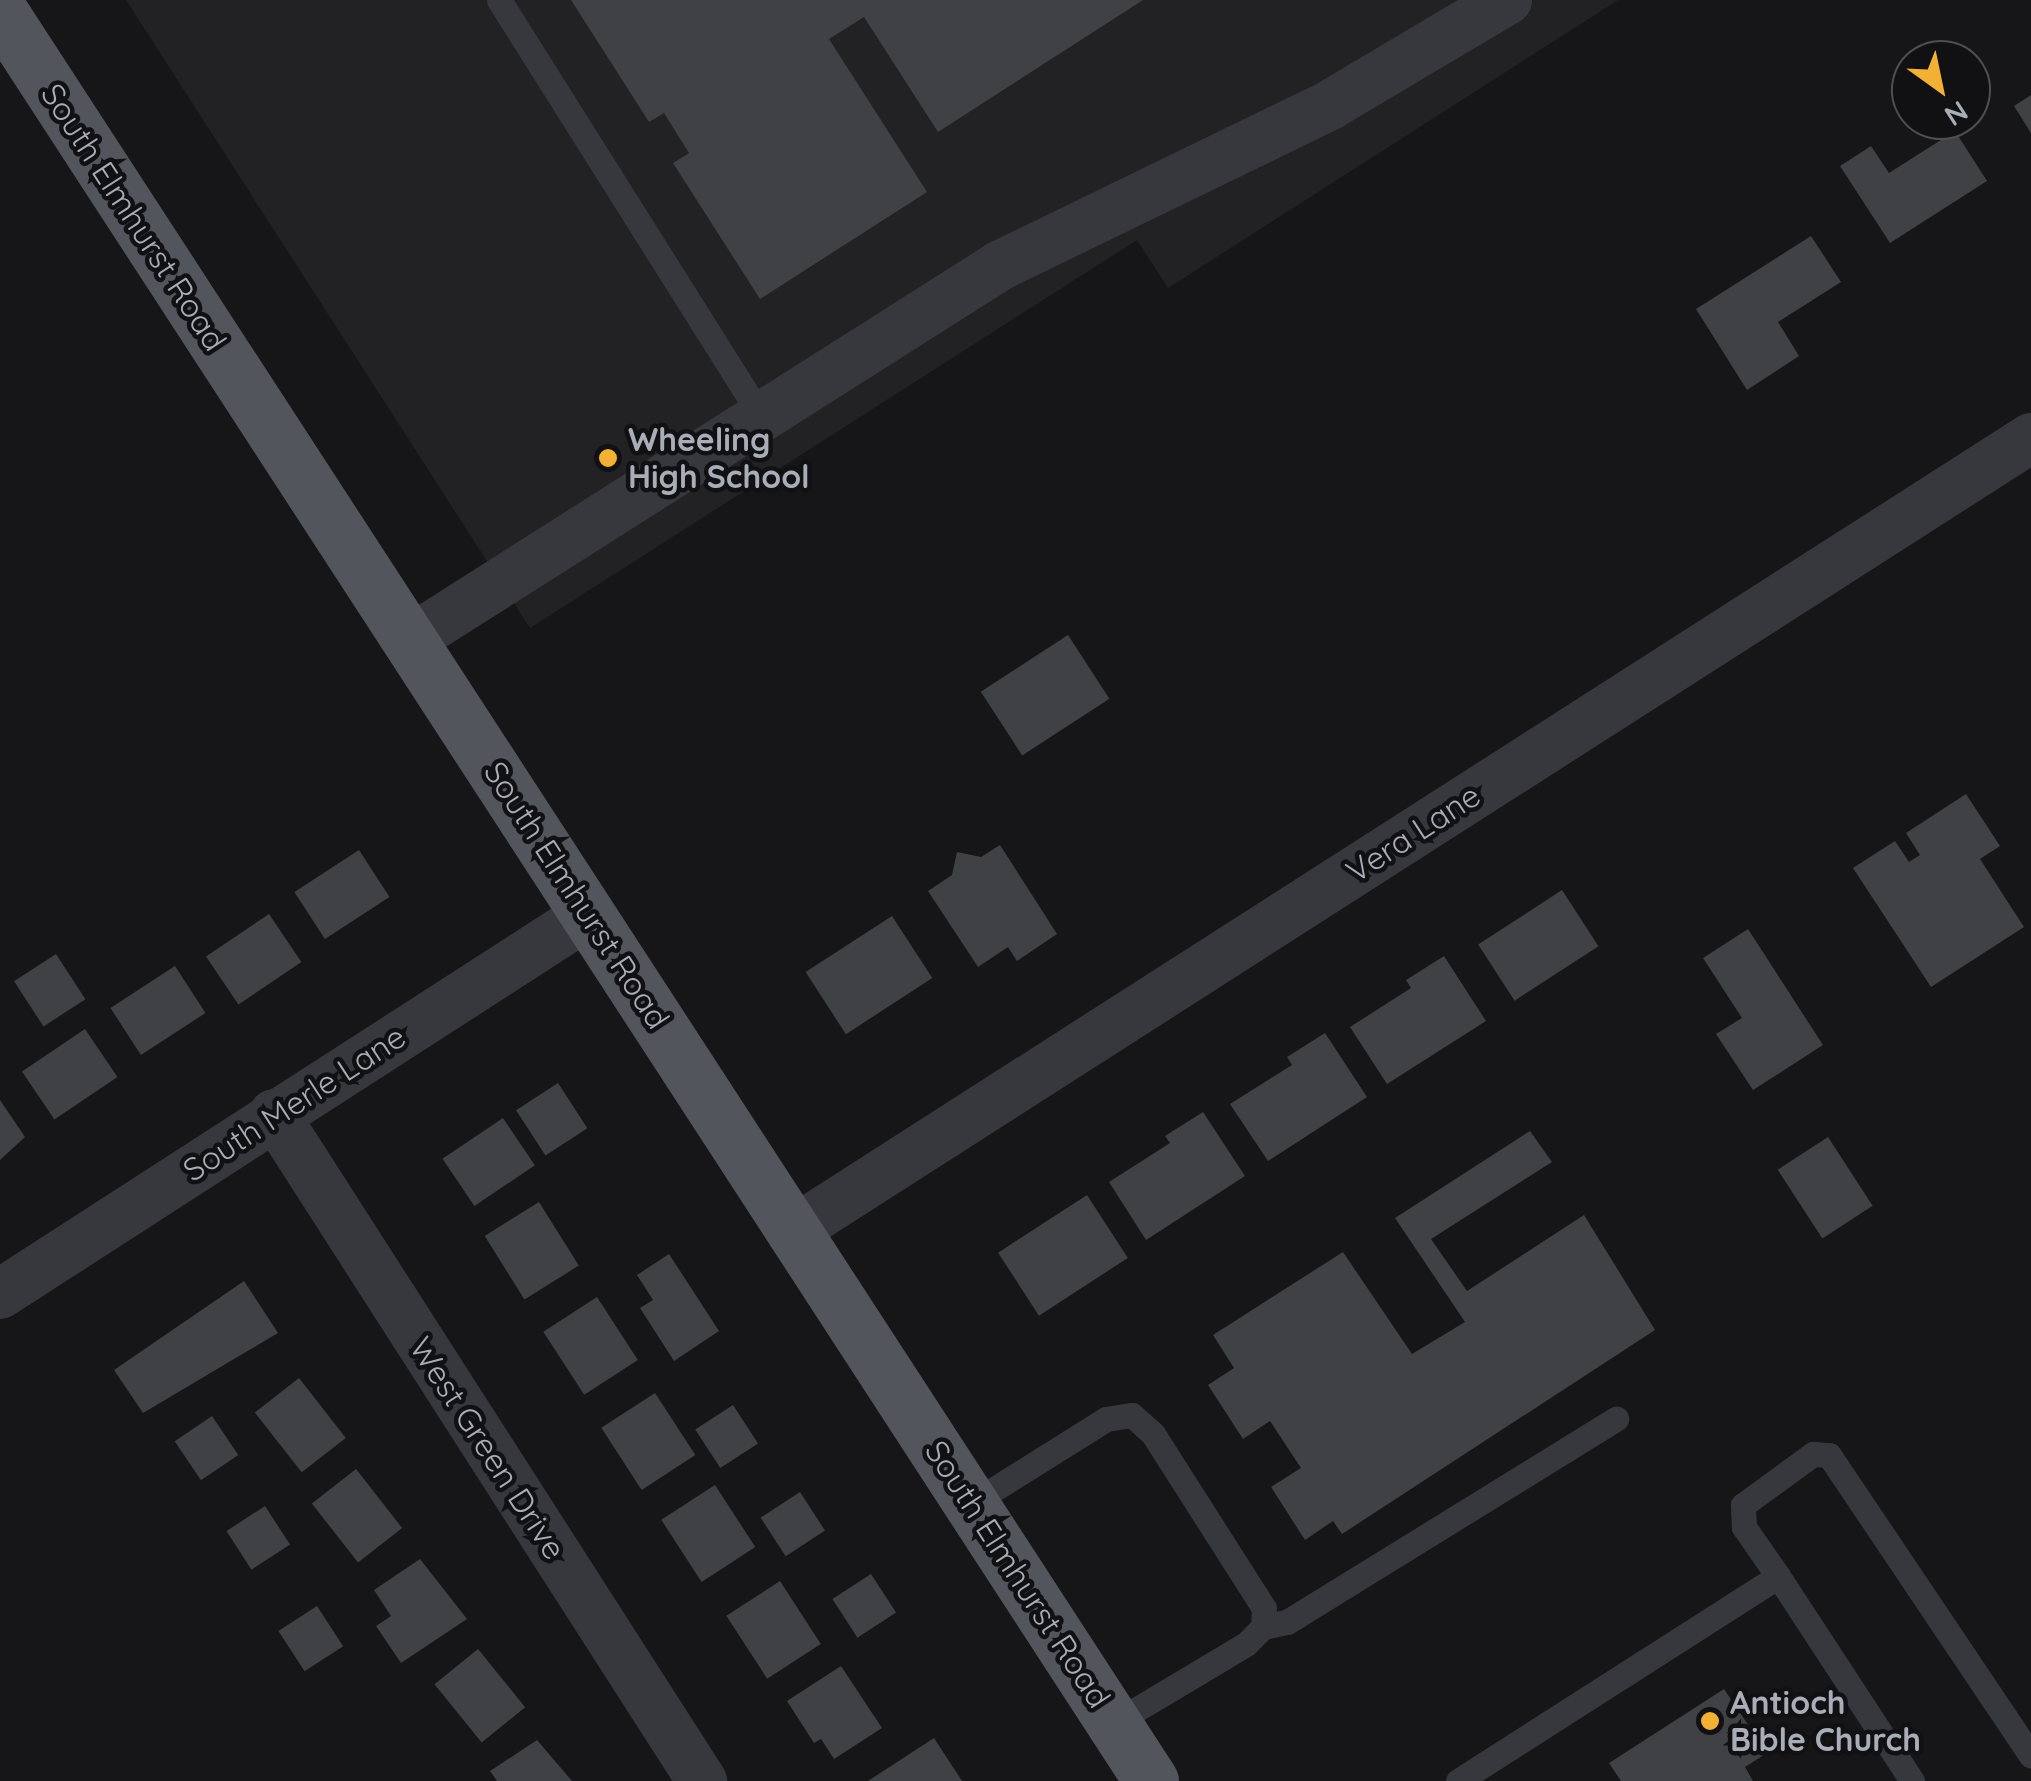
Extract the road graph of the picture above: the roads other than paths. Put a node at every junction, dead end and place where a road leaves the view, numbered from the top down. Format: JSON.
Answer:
{"nodes":[{"id":1,"x":17,"y":0,"type":"edge"},
{"id":2,"x":499,"y":0,"type":"edge"},
{"id":3,"x":1508,"y":0,"type":"edge"},
{"id":4,"x":0,"y":10,"type":"edge"},
{"id":5,"x":764,"y":420,"type":"junction"},
{"id":6,"x":2031,"y":438,"type":"edge"},
{"id":7,"x":410,"y":640,"type":"junction"},
{"id":8,"x":589,"y":914,"type":"junction"},
{"id":9,"x":274,"y":1114,"type":"junction"},
{"id":10,"x":796,"y":1229,"type":"junction"},
{"id":11,"x":0,"y":1294,"type":"edge"},
{"id":12,"x":1616,"y":1419,"type":"dead end"},
{"id":13,"x":972,"y":1503,"type":"junction"},
{"id":14,"x":1778,"y":1576,"type":"junction"},
{"id":15,"x":1254,"y":1635,"type":"junction"},
{"id":16,"x":1114,"y":1723,"type":"junction"},
{"id":17,"x":2031,"y":1756,"type":"edge"},
{"id":18,"x":702,"y":1781,"type":"edge"},
{"id":19,"x":1151,"y":1781,"type":"edge"},
{"id":20,"x":1458,"y":1781,"type":"edge"},
{"id":21,"x":1912,"y":1781,"type":"edge"}],
"edges":[{"from":1,"to":4,"type":"lane"},
{"from":2,"to":5,"type":"lane"},
{"from":3,"to":5,"type":"street"},
{"from":4,"to":7,"type":"main road","name":"South Elmhurst Road"},
{"from":5,"to":7,"type":"street"},
{"from":6,"to":10,"type":"street","name":"Vera Lane"},
{"from":7,"to":8,"type":"main road","name":"South Elmhurst Road"},
{"from":8,"to":9,"type":"street","name":"South Merle Lane"},
{"from":8,"to":10,"type":"main road","name":"South Elmhurst Road"},
{"from":9,"to":11,"type":"street","name":"South Merle Lane"},
{"from":9,"to":18,"type":"street","name":"West Green Drive"},
{"from":10,"to":13,"type":"main road","name":"South Elmhurst Road"},
{"from":12,"to":15,"type":"lane"},
{"from":13,"to":15,"type":"lane"},
{"from":13,"to":16,"type":"main road","name":"South Elmhurst Road"},
{"from":14,"to":17,"type":"lane"},
{"from":14,"to":20,"type":"lane"},
{"from":14,"to":21,"type":"lane"},
{"from":15,"to":16,"type":"lane"},
{"from":16,"to":19,"type":"main road","name":"South Elmhurst Road"}]}
